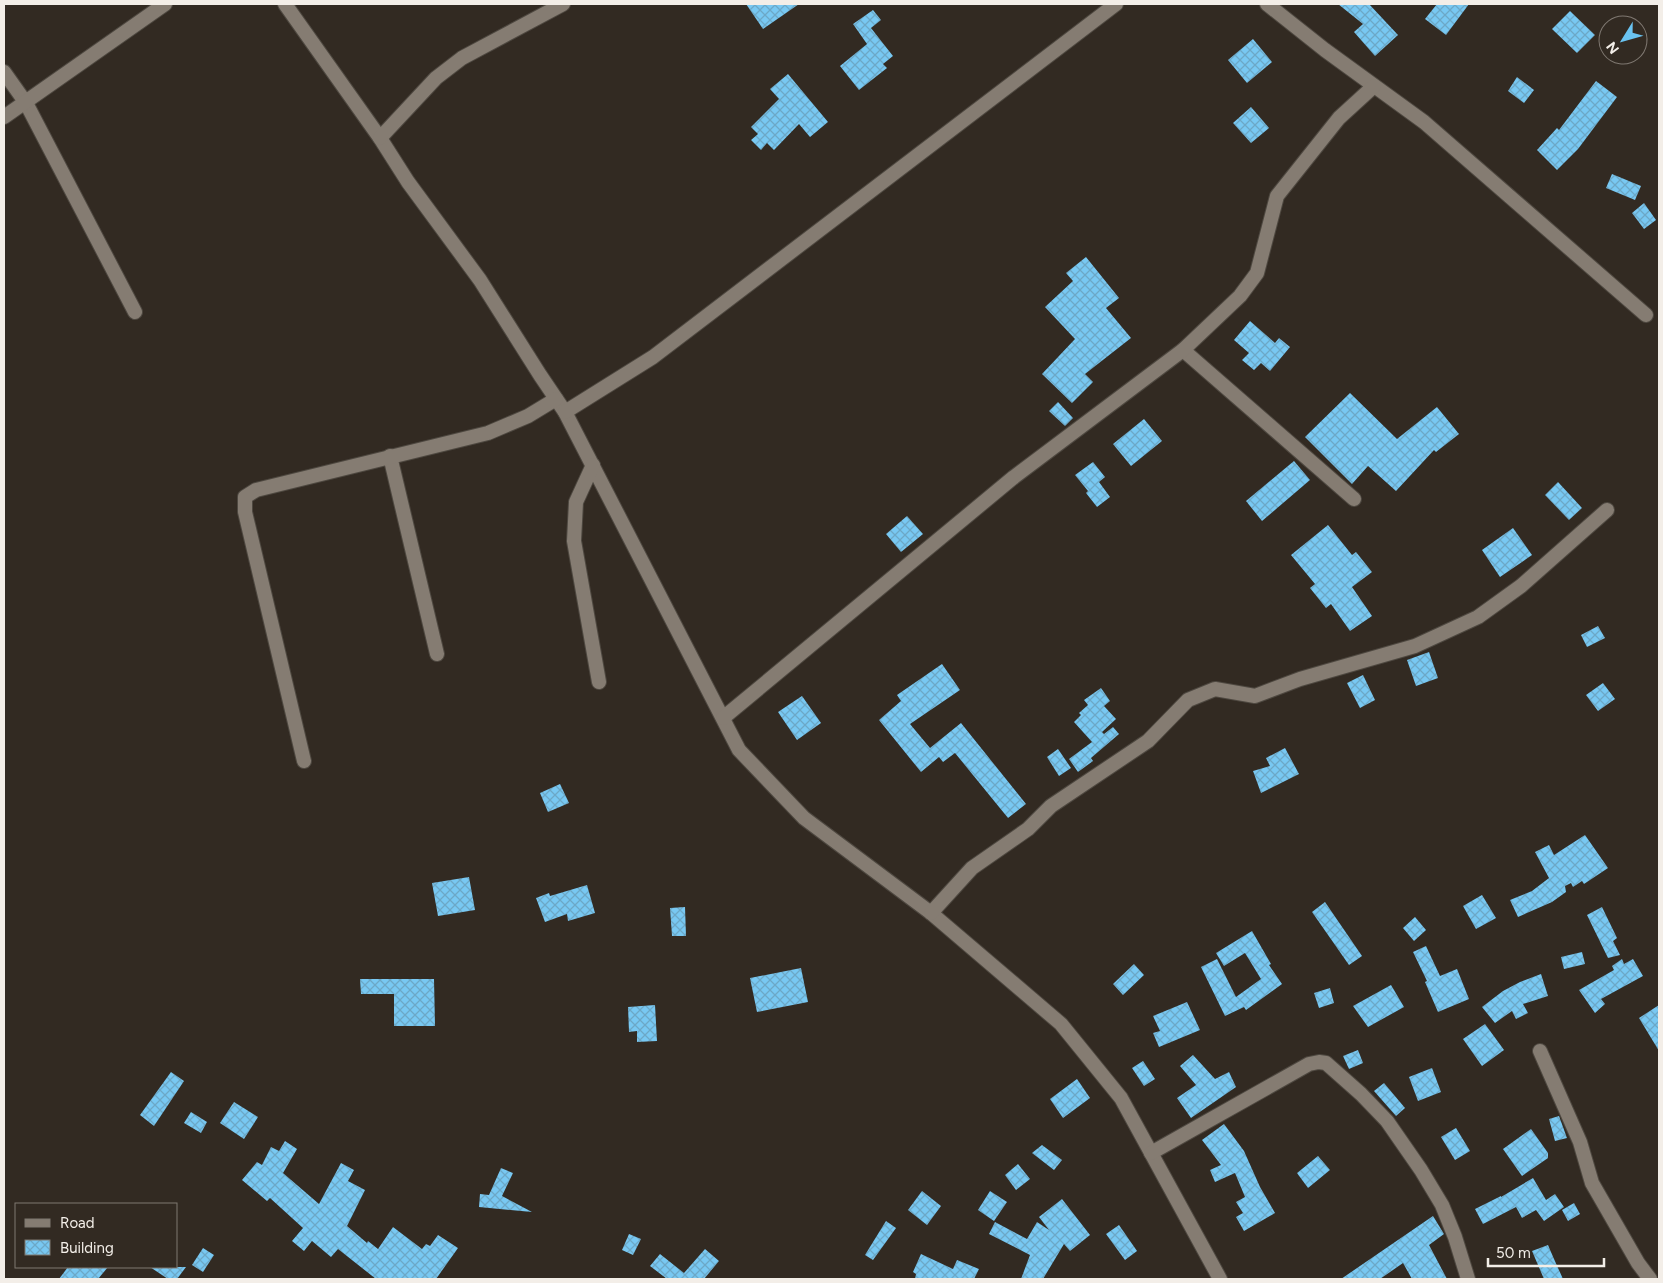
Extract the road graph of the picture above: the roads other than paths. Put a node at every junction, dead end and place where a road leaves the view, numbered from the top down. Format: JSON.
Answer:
{"nodes":[{"id":1,"x":165,"y":4,"type":"edge"},
{"id":2,"x":563,"y":4,"type":"edge"},
{"id":3,"x":1116,"y":4,"type":"edge"},
{"id":4,"x":1267,"y":4,"type":"edge"},
{"id":5,"x":292,"y":6,"type":"edge"},
{"id":6,"x":4,"y":72,"type":"edge"},
{"id":7,"x":1374,"y":86,"type":"junction"},
{"id":8,"x":26,"y":103,"type":"junction"},
{"id":9,"x":4,"y":117,"type":"edge"},
{"id":10,"x":380,"y":138,"type":"junction"},
{"id":11,"x":135,"y":312,"type":"dead end"},
{"id":12,"x":1646,"y":315,"type":"dead end"},
{"id":13,"x":1183,"y":350,"type":"junction"},
{"id":14,"x":556,"y":399,"type":"junction"},
{"id":15,"x":565,"y":412,"type":"junction"},
{"id":16,"x":390,"y":456,"type":"junction"},
{"id":17,"x":592,"y":465,"type":"junction"},
{"id":18,"x":1354,"y":499,"type":"dead end"},
{"id":19,"x":1607,"y":510,"type":"dead end"},
{"id":20,"x":436,"y":654,"type":"dead end"},
{"id":21,"x":599,"y":682,"type":"dead end"},
{"id":22,"x":722,"y":718,"type":"junction"},
{"id":23,"x":304,"y":761,"type":"dead end"},
{"id":24,"x":931,"y":914,"type":"junction"},
{"id":25,"x":1540,"y":1051,"type":"dead end"},
{"id":26,"x":1151,"y":1153,"type":"junction"},
{"id":27,"x":1220,"y":1279,"type":"edge"},
{"id":28,"x":1468,"y":1279,"type":"edge"},
{"id":29,"x":1650,"y":1279,"type":"edge"}],
"edges":[{"from":1,"to":8,"type":"street"},
{"from":2,"to":10,"type":"street"},
{"from":3,"to":15,"type":"street"},
{"from":4,"to":7,"type":"street"},
{"from":5,"to":10,"type":"street"},
{"from":6,"to":8,"type":"street"},
{"from":7,"to":12,"type":"street"},
{"from":7,"to":13,"type":"street"},
{"from":8,"to":9,"type":"street"},
{"from":8,"to":11,"type":"street"},
{"from":10,"to":14,"type":"street"},
{"from":13,"to":18,"type":"street"},
{"from":13,"to":22,"type":"street"},
{"from":14,"to":15,"type":"street"},
{"from":14,"to":16,"type":"street"},
{"from":15,"to":17,"type":"street"},
{"from":16,"to":20,"type":"street"},
{"from":16,"to":23,"type":"street"},
{"from":17,"to":21,"type":"street"},
{"from":17,"to":22,"type":"street"},
{"from":19,"to":24,"type":"street"},
{"from":22,"to":24,"type":"street"},
{"from":24,"to":26,"type":"street"},
{"from":25,"to":29,"type":"street"},
{"from":26,"to":27,"type":"street"},
{"from":26,"to":28,"type":"street"}]}
